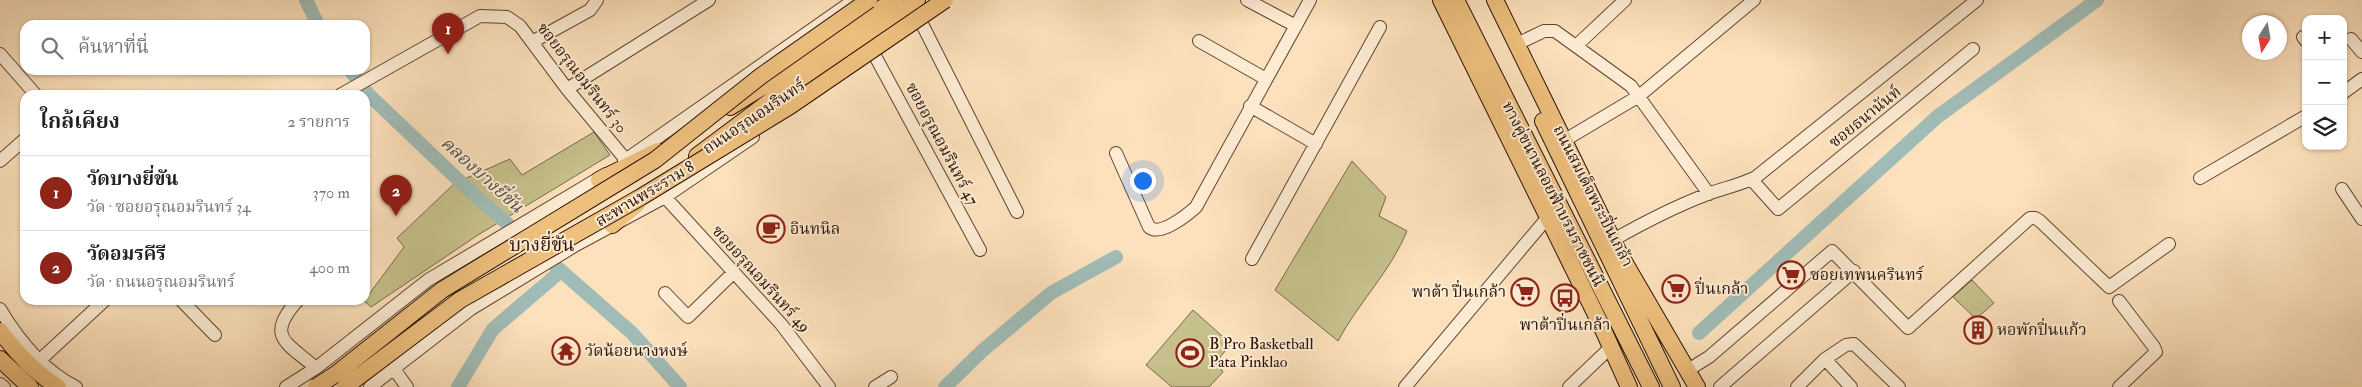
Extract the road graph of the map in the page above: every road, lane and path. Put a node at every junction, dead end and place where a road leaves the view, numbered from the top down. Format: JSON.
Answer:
{"nodes":[{"id":1,"x":597,"y":0,"type":"edge"},
{"id":2,"x":709,"y":0,"type":"edge"},
{"id":3,"x":854,"y":0,"type":"edge"},
{"id":4,"x":869,"y":0,"type":"edge"},
{"id":5,"x":894,"y":0,"type":"edge"},
{"id":6,"x":917,"y":0,"type":"edge"},
{"id":7,"x":945,"y":0,"type":"edge"},
{"id":8,"x":953,"y":0,"type":"edge"},
{"id":9,"x":1247,"y":0,"type":"edge"},
{"id":10,"x":1310,"y":0,"type":"edge"},
{"id":11,"x":1441,"y":0,"type":"edge"},
{"id":12,"x":1449,"y":0,"type":"edge"},
{"id":13,"x":1456,"y":0,"type":"edge"},
{"id":14,"x":1483,"y":0,"type":"edge"},
{"id":15,"x":1489,"y":0,"type":"edge"},
{"id":16,"x":1496,"y":0,"type":"edge"},
{"id":17,"x":1625,"y":0,"type":"edge"},
{"id":18,"x":1754,"y":0,"type":"edge"},
{"id":19,"x":1977,"y":0,"type":"edge"},
{"id":20,"x":921,"y":22,"type":"junction"},
{"id":21,"x":1296,"y":26,"type":"junction"},
{"id":22,"x":1380,"y":26,"type":"dead end"},
{"id":23,"x":1498,"y":28,"type":"junction"},
{"id":24,"x":2351,"y":40,"type":"dead end"},
{"id":25,"x":1199,"y":41,"type":"dead end"},
{"id":26,"x":532,"y":42,"type":"junction"},
{"id":27,"x":1517,"y":44,"type":"junction"},
{"id":28,"x":1577,"y":45,"type":"junction"},
{"id":29,"x":1478,"y":46,"type":"junction"},
{"id":30,"x":1973,"y":49,"type":"dead end"},
{"id":31,"x":2362,"y":52,"type":"edge"},
{"id":32,"x":0,"y":54,"type":"edge"},
{"id":33,"x":874,"y":54,"type":"junction"},
{"id":34,"x":2362,"y":78,"type":"edge"},
{"id":35,"x":1266,"y":79,"type":"junction"},
{"id":36,"x":567,"y":89,"type":"junction"},
{"id":37,"x":32,"y":90,"type":"edge"},
{"id":38,"x":348,"y":90,"type":"edge"},
{"id":39,"x":773,"y":90,"type":"junction"},
{"id":40,"x":2347,"y":90,"type":"edge"},
{"id":41,"x":1639,"y":96,"type":"junction"},
{"id":42,"x":1250,"y":106,"type":"junction"},
{"id":43,"x":2302,"y":118,"type":"edge"},
{"id":44,"x":1565,"y":140,"type":"junction"},
{"id":45,"x":20,"y":143,"type":"edge"},
{"id":46,"x":1316,"y":144,"type":"junction"},
{"id":47,"x":1116,"y":153,"type":"dead end"},
{"id":48,"x":0,"y":160,"type":"edge"},
{"id":49,"x":626,"y":160,"type":"junction"},
{"id":50,"x":2200,"y":178,"type":"dead end"},
{"id":51,"x":599,"y":180,"type":"junction"},
{"id":52,"x":1752,"y":180,"type":"junction"},
{"id":53,"x":2342,"y":189,"type":"dead end"},
{"id":54,"x":1708,"y":194,"type":"junction"},
{"id":55,"x":665,"y":197,"type":"junction"},
{"id":56,"x":1017,"y":212,"type":"dead end"},
{"id":57,"x":1548,"y":217,"type":"junction"},
{"id":58,"x":2362,"y":220,"type":"edge"},
{"id":59,"x":612,"y":225,"type":"junction"},
{"id":60,"x":2169,"y":244,"type":"dead end"},
{"id":61,"x":1616,"y":246,"type":"junction"},
{"id":62,"x":980,"y":250,"type":"dead end"},
{"id":63,"x":1252,"y":259,"type":"dead end"},
{"id":64,"x":1854,"y":271,"type":"junction"},
{"id":65,"x":734,"y":272,"type":"junction"},
{"id":66,"x":665,"y":293,"type":"dead end"},
{"id":67,"x":2119,"y":301,"type":"dead end"},
{"id":68,"x":100,"y":305,"type":"edge"},
{"id":69,"x":186,"y":305,"type":"edge"},
{"id":70,"x":294,"y":305,"type":"edge"},
{"id":71,"x":0,"y":309,"type":"edge"},
{"id":72,"x":1600,"y":324,"type":"junction"},
{"id":73,"x":0,"y":331,"type":"edge"},
{"id":74,"x":215,"y":335,"type":"dead end"},
{"id":75,"x":1611,"y":347,"type":"junction"},
{"id":76,"x":0,"y":358,"type":"edge"},
{"id":77,"x":40,"y":360,"type":"junction"},
{"id":78,"x":1825,"y":360,"type":"junction"},
{"id":79,"x":316,"y":368,"type":"junction"},
{"id":80,"x":394,"y":369,"type":"junction"},
{"id":81,"x":1688,"y":370,"type":"junction"},
{"id":82,"x":891,"y":377,"type":"dead end"},
{"id":83,"x":0,"y":384,"type":"edge"},
{"id":84,"x":4,"y":387,"type":"edge"},
{"id":85,"x":30,"y":387,"type":"edge"},
{"id":86,"x":58,"y":387,"type":"edge"},
{"id":87,"x":76,"y":387,"type":"edge"},
{"id":88,"x":286,"y":387,"type":"edge"},
{"id":89,"x":316,"y":387,"type":"edge"},
{"id":90,"x":345,"y":387,"type":"edge"},
{"id":91,"x":370,"y":387,"type":"edge"},
{"id":92,"x":407,"y":387,"type":"edge"},
{"id":93,"x":829,"y":387,"type":"edge"},
{"id":94,"x":875,"y":387,"type":"edge"},
{"id":95,"x":1405,"y":387,"type":"edge"},
{"id":96,"x":1570,"y":387,"type":"edge"},
{"id":97,"x":1629,"y":387,"type":"edge"},
{"id":98,"x":1641,"y":387,"type":"edge"},
{"id":99,"x":1651,"y":387,"type":"edge"},
{"id":100,"x":1672,"y":387,"type":"edge"},
{"id":101,"x":1680,"y":387,"type":"edge"},
{"id":102,"x":1697,"y":387,"type":"edge"},
{"id":103,"x":1720,"y":387,"type":"edge"},
{"id":104,"x":1797,"y":387,"type":"edge"},
{"id":105,"x":1851,"y":387,"type":"edge"},
{"id":106,"x":1899,"y":387,"type":"edge"},
{"id":107,"x":2119,"y":387,"type":"edge"}],
"edges":[{"from":1,"to":26,"type":"street"},
{"from":2,"to":36,"type":"street"},
{"from":3,"to":49,"type":"street"},
{"from":4,"to":89,"type":"main road","name":"สะพานพระราม 8","bridge":true},
{"from":5,"to":39,"type":"main road"},
{"from":6,"to":39,"type":"main road"},
{"from":7,"to":90,"type":"main road","name":"สะพานพระราม 8","bridge":true},
{"from":8,"to":20,"type":"street","name":"ถนนอรุณอมรินทร์"},
{"from":9,"to":21,"type":"street"},
{"from":10,"to":21,"type":"street"},
{"from":11,"to":57,"type":"main road"},
{"from":12,"to":29,"type":"main road"},
{"from":13,"to":29,"type":"main road","name":"ทางคู่ขนานลอยฟ้าบรมราชชนนี"},
{"from":14,"to":23,"type":"main road","name":"ทางคู่ขนานลอยฟ้าบรมราชชนนี"},
{"from":15,"to":23,"type":"main road"},
{"from":16,"to":27,"type":"main road","name":"ถนนสมเด็จพระปิ่นเกล้า"},
{"from":17,"to":28,"type":"street"},
{"from":18,"to":41,"type":"street"},
{"from":19,"to":52,"type":"street"},
{"from":20,"to":33,"type":"street","name":"ถนนอรุณอมรินทร์"},
{"from":20,"to":56,"type":"street"},
{"from":21,"to":35,"type":"street"},
{"from":22,"to":46,"type":"street"},
{"from":23,"to":100,"type":"main road","name":"ทางคู่ขนานลอยฟ้าบรมราชชนนี"},
{"from":24,"to":31,"type":"street"},
{"from":25,"to":35,"type":"street"},
{"from":26,"to":36,"type":"street","name":"ซอยอรุณอมรินทร์ 30"},
{"from":26,"to":38,"type":"street","name":"ซอยอรุณอมรินทร์ 30"},
{"from":27,"to":28,"type":"street"},
{"from":27,"to":44,"type":"main road","name":"ถนนสมเด็จพระปิ่นเกล้า"},
{"from":28,"to":41,"type":"street"},
{"from":29,"to":99,"type":"main road","name":"ทางคู่ขนานลอยฟ้าบรมราชชนนี"},
{"from":30,"to":52,"type":"street","name":"ซอยธนานันท์"},
{"from":32,"to":37,"type":"street"},
{"from":33,"to":55,"type":"street","name":"ถนนอรุณอมรินทร์"},
{"from":33,"to":62,"type":"street","name":"ซอยอรุณอมรินทร์ 47"},
{"from":34,"to":40,"type":"street"},
{"from":35,"to":42,"type":"street"},
{"from":36,"to":49,"type":"street","name":"ซอยอรุณอมรินทร์ 30"},
{"from":39,"to":51,"type":"main road"},
{"from":39,"to":59,"type":"main road"},
{"from":41,"to":44,"type":"street"},
{"from":41,"to":54,"type":"street"},
{"from":42,"to":46,"type":"street"},
{"from":42,"to":47,"type":"street"},
{"from":43,"to":50,"type":"street"},
{"from":44,"to":61,"type":"main road","name":"ถนนสมเด็จพระปิ่นเกล้า"},
{"from":45,"to":48,"type":"street"},
{"from":46,"to":63,"type":"street"},
{"from":49,"to":51,"type":"street"},
{"from":51,"to":79,"type":"street"},
{"from":52,"to":54,"type":"street"},
{"from":53,"to":58,"type":"street"},
{"from":54,"to":61,"type":"street"},
{"from":55,"to":59,"type":"street","name":"ถนนอรุณอมรินทร์"},
{"from":55,"to":65,"type":"street","name":"ซอยอรุณอมรินทร์ 49"},
{"from":57,"to":72,"type":"main road"},
{"from":57,"to":95,"type":"street"},
{"from":59,"to":80,"type":"street","name":"ถนนอรุณอมรินทร์"},
{"from":60,"to":64,"type":"street"},
{"from":61,"to":81,"type":"main road","name":"ถนนสมเด็จพระปิ่นเกล้า"},
{"from":61,"to":101,"type":"main road"},
{"from":64,"to":81,"type":"street"},
{"from":64,"to":103,"type":"street"},
{"from":65,"to":66,"type":"street"},
{"from":65,"to":93,"type":"street","name":"ซอยอรุณอมรินทร์ 49"},
{"from":67,"to":107,"type":"street"},
{"from":68,"to":77,"type":"street"},
{"from":69,"to":74,"type":"street"},
{"from":70,"to":79,"type":"street"},
{"from":71,"to":77,"type":"street"},
{"from":72,"to":75,"type":"main road"},
{"from":72,"to":98,"type":"main road"},
{"from":73,"to":86,"type":"main road"},
{"from":75,"to":96,"type":"street"},
{"from":75,"to":97,"type":"main road"},
{"from":76,"to":85,"type":"main road"},
{"from":77,"to":87,"type":"street"},
{"from":78,"to":104,"type":"street"},
{"from":78,"to":105,"type":"street"},
{"from":78,"to":106,"type":"street"},
{"from":79,"to":88,"type":"street"},
{"from":80,"to":91,"type":"street","name":"ถนนอรุณอมรินทร์"},
{"from":80,"to":92,"type":"street"},
{"from":81,"to":102,"type":"main road","name":"ถนนสมเด็จพระปิ่นเกล้า"},
{"from":82,"to":94,"type":"street"},
{"from":83,"to":84,"type":"street"}]}
